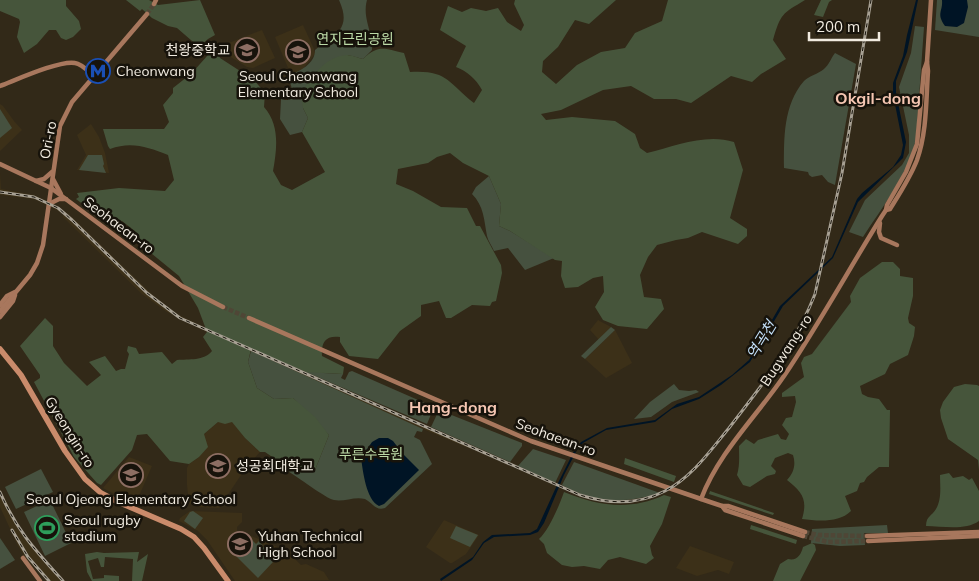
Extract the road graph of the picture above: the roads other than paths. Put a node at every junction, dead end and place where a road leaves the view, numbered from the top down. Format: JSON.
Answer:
{"nodes":[{"id":1,"x":930,"y":0,"type":"edge"},
{"id":2,"x":148,"y":14,"type":"tunnel mouth"},
{"id":3,"x":94,"y":76,"type":"junction"},
{"id":4,"x":0,"y":86,"type":"edge"},
{"id":5,"x":0,"y":164,"type":"edge"},
{"id":6,"x":53,"y":171,"type":"junction"},
{"id":7,"x":52,"y":177,"type":"junction"},
{"id":8,"x":36,"y":181,"type":"junction"},
{"id":9,"x":51,"y":188,"type":"junction"},
{"id":10,"x":65,"y":198,"type":"junction"},
{"id":11,"x":49,"y":204,"type":"junction"},
{"id":12,"x":882,"y":216,"type":"junction"},
{"id":13,"x":897,"y":245,"type":"dead end"},
{"id":14,"x":16,"y":292,"type":"junction"},
{"id":15,"x":223,"y":306,"type":"tunnel mouth"},
{"id":16,"x":0,"y":309,"type":"edge"},
{"id":17,"x":0,"y":317,"type":"edge"},
{"id":18,"x":249,"y":318,"type":"tunnel mouth"},
{"id":19,"x":0,"y":349,"type":"edge"},
{"id":20,"x":701,"y":499,"type":"junction"},
{"id":21,"x":979,"y":532,"type":"edge"},
{"id":22,"x":804,"y":534,"type":"tunnel mouth"},
{"id":23,"x":930,"y":536,"type":"junction"},
{"id":24,"x":979,"y":536,"type":"edge"},
{"id":25,"x":868,"y":539,"type":"tunnel mouth"},
{"id":26,"x":23,"y":558,"type":"dead end"},
{"id":27,"x":40,"y":581,"type":"edge"},
{"id":28,"x":228,"y":581,"type":"edge"}],
"edges":[{"from":1,"to":12,"type":"main road","name":"Bugwang-ro"},
{"from":2,"to":3,"type":"main road","name":"Ori-ro"},
{"from":3,"to":4,"type":"main road"},
{"from":3,"to":6,"type":"main road","name":"Ori-ro"},
{"from":5,"to":8,"type":"main road","name":"Seohaean-ro"},
{"from":6,"to":7,"type":"main road","name":"Ori-ro"},
{"from":6,"to":8,"type":"main road"},
{"from":7,"to":9,"type":"main road","name":"Ori-ro"},
{"from":7,"to":10,"type":"main road"},
{"from":8,"to":9,"type":"main road","name":"Seohaean-ro"},
{"from":9,"to":10,"type":"main road","name":"Seohaean-ro"},
{"from":9,"to":11,"type":"main road","name":"Ori-ro"},
{"from":10,"to":11,"type":"main road"},
{"from":10,"to":15,"type":"main road","name":"Seohaean-ro"},
{"from":11,"to":14,"type":"main road","name":"Ori-ro"},
{"from":12,"to":13,"type":"main road"},
{"from":12,"to":20,"type":"main road","name":"Bugwang-ro"},
{"from":14,"to":16,"type":"main road","name":"Ori-ro"},
{"from":14,"to":17,"type":"main road","name":"Ori-ro"},
{"from":18,"to":20,"type":"main road","name":"Seohaean-ro"},
{"from":19,"to":28,"type":"main road","name":"Gyeongin-ro"},
{"from":20,"to":22,"type":"main road","name":"Seohaean-ro"},
{"from":21,"to":23,"type":"main road"},
{"from":23,"to":24,"type":"main road"},
{"from":23,"to":25,"type":"main road"},
{"from":26,"to":27,"type":"main road"}]}
